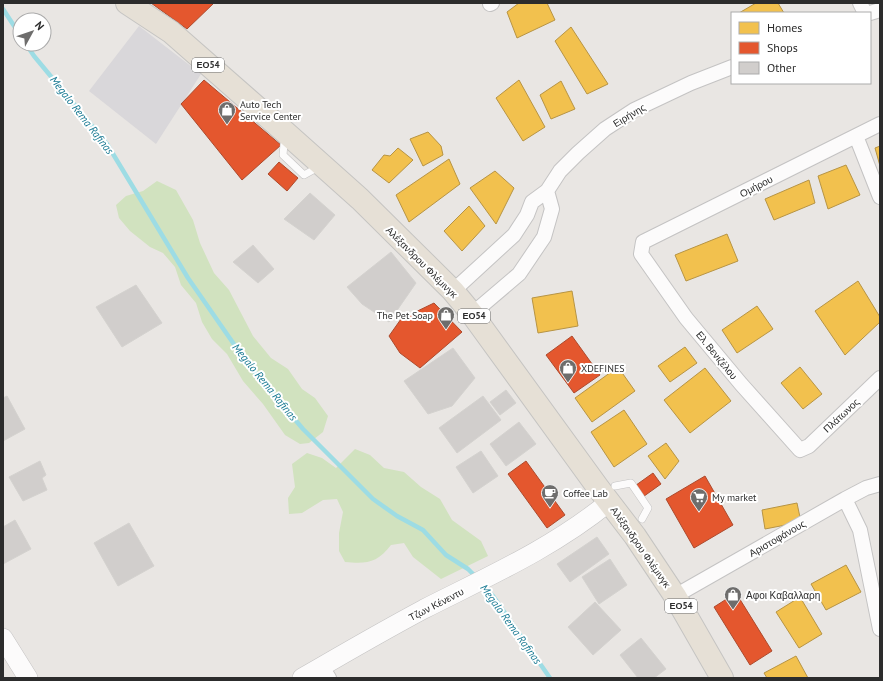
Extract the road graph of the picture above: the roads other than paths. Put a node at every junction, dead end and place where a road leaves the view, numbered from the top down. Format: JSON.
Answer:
{"nodes":[{"id":1,"x":127,"y":3,"type":"edge"},
{"id":2,"x":860,"y":3,"type":"edge"},
{"id":3,"x":864,"y":12,"type":"edge"},
{"id":4,"x":731,"y":67,"type":"edge"},
{"id":5,"x":880,"y":124,"type":"edge"},
{"id":6,"x":856,"y":136,"type":"junction"},
{"id":7,"x":284,"y":144,"type":"dead end"},
{"id":8,"x":313,"y":170,"type":"dead end"},
{"id":9,"x":547,"y":191,"type":"junction"},
{"id":10,"x":880,"y":197,"type":"edge"},
{"id":11,"x":641,"y":254,"type":"joint"},
{"id":12,"x":453,"y":292,"type":"junction"},
{"id":13,"x":472,"y":314,"type":"junction"},
{"id":14,"x":880,"y":378,"type":"edge"},
{"id":15,"x":800,"y":450,"type":"joint"},
{"id":16,"x":880,"y":484,"type":"edge"},
{"id":17,"x":612,"y":494,"type":"junction"},
{"id":18,"x":845,"y":498,"type":"junction"},
{"id":19,"x":642,"y":519,"type":"dead end"},
{"id":20,"x":675,"y":596,"type":"junction"},
{"id":21,"x":880,"y":629,"type":"edge"},
{"id":22,"x":3,"y":638,"type":"edge"},
{"id":23,"x":325,"y":672,"type":"edge"},
{"id":24,"x":28,"y":678,"type":"edge"},
{"id":25,"x":302,"y":678,"type":"edge"},
{"id":26,"x":722,"y":678,"type":"edge"}],
"edges":[{"from":1,"to":12,"type":"main road","name":"Αλέξανδρου Φλέμινγκ","number":"ΕΟ54"},
{"from":2,"to":3,"type":"street"},
{"from":4,"to":9,"type":"street","name":"Ειρήνης"},
{"from":5,"to":6,"type":"street","name":"Ομήρου"},
{"from":6,"to":10,"type":"street"},
{"from":6,"to":11,"type":"street","name":"Ομήρου"},
{"from":7,"to":8,"type":"lane"},
{"from":9,"to":12,"type":"street","name":"Ειρήνης"},
{"from":9,"to":13,"type":"street"},
{"from":11,"to":15,"type":"street","name":"Ελ. Βενιζέλου"},
{"from":12,"to":13,"type":"main road","name":"Αλέξανδρου Φλέμινγκ","number":"ΕΟ54"},
{"from":13,"to":17,"type":"main road","name":"Αλέξανδρου Φλέμινγκ","number":"ΕΟ54"},
{"from":14,"to":15,"type":"street","name":"Πλάτωνος"},
{"from":16,"to":18,"type":"street","name":"Αριστοφάνους"},
{"from":17,"to":19,"type":"lane"},
{"from":17,"to":20,"type":"main road","name":"Αλέξανδρου Φλέμινγκ","number":"ΕΟ54"},
{"from":17,"to":23,"type":"street","name":"Τζων Κένεντυ"},
{"from":18,"to":20,"type":"street","name":"Αριστοφάνους"},
{"from":18,"to":21,"type":"street"},
{"from":20,"to":26,"type":"main road","name":"Αλέξανδρου Φλέμινγκ","number":"ΕΟ54"},
{"from":22,"to":24,"type":"street"},
{"from":23,"to":25,"type":"street","name":"Τζων Κένεντυ"}]}
